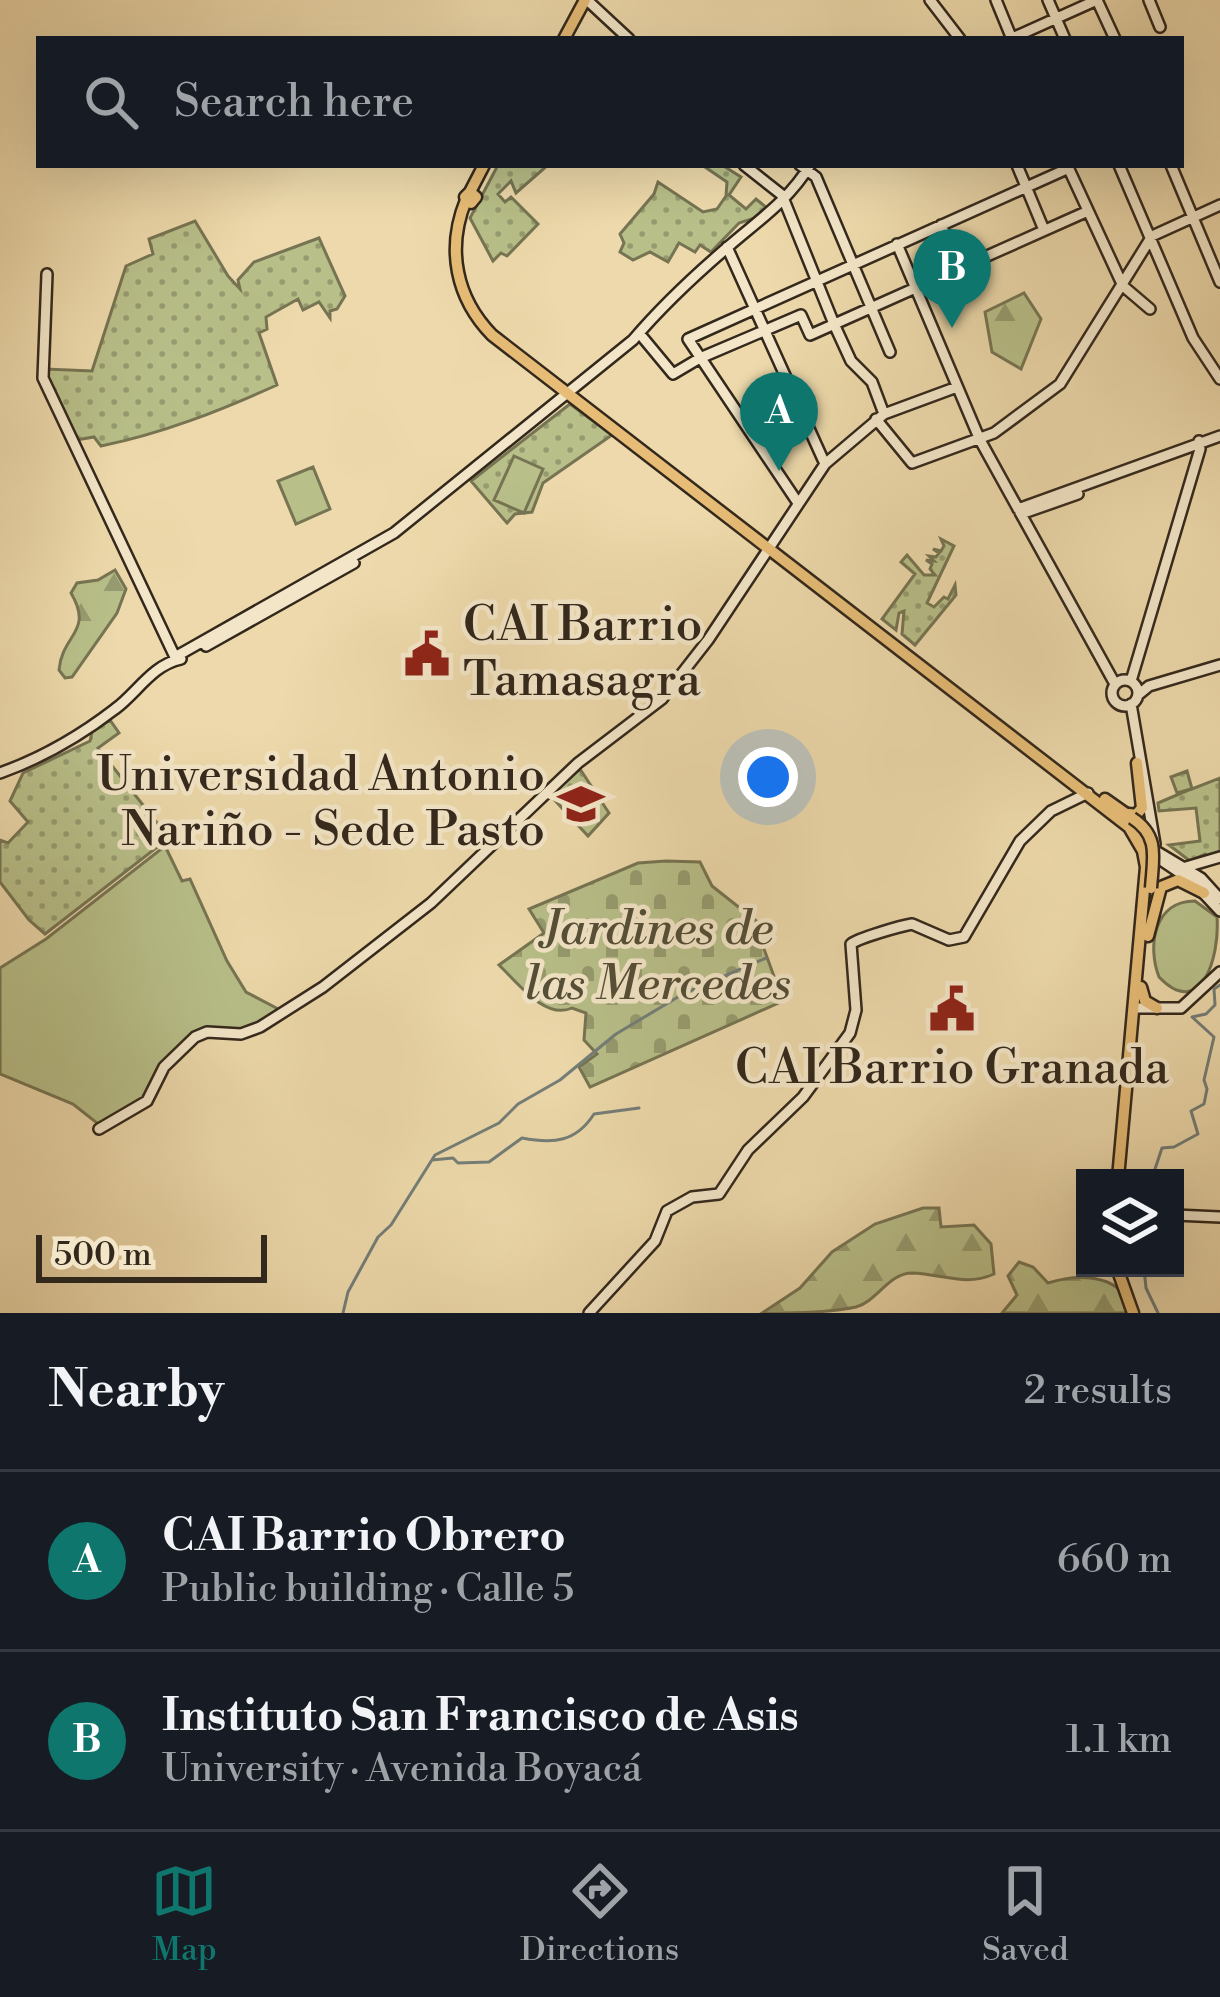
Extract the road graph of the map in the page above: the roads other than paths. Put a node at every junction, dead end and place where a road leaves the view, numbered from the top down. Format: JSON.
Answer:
{"nodes":[{"id":1,"x":584,"y":0,"type":"edge"},
{"id":2,"x":930,"y":0,"type":"edge"},
{"id":3,"x":996,"y":0,"type":"edge"},
{"id":4,"x":1048,"y":0,"type":"edge"},
{"id":5,"x":1087,"y":0,"type":"edge"},
{"id":6,"x":1097,"y":0,"type":"edge"},
{"id":7,"x":1149,"y":0,"type":"edge"},
{"id":8,"x":1055,"y":17,"type":"junction"},
{"id":9,"x":1160,"y":26,"type":"dead end"},
{"id":10,"x":563,"y":36,"type":"edge"},
{"id":11,"x":626,"y":36,"type":"edge"},
{"id":12,"x":958,"y":36,"type":"edge"},
{"id":13,"x":1007,"y":36,"type":"edge"},
{"id":14,"x":1012,"y":36,"type":"edge"},
{"id":15,"x":1064,"y":36,"type":"edge"},
{"id":16,"x":1114,"y":36,"type":"edge"},
{"id":17,"x":485,"y":168,"type":"edge"},
{"id":18,"x":748,"y":168,"type":"edge"},
{"id":19,"x":805,"y":168,"type":"edge"},
{"id":20,"x":807,"y":168,"type":"edge"},
{"id":21,"x":1018,"y":168,"type":"edge"},
{"id":22,"x":1064,"y":168,"type":"edge"},
{"id":23,"x":1069,"y":168,"type":"edge"},
{"id":24,"x":1120,"y":168,"type":"edge"},
{"id":25,"x":1172,"y":168,"type":"edge"},
{"id":26,"x":1027,"y":186,"type":"junction"},
{"id":27,"x":784,"y":201,"type":"junction"},
{"id":28,"x":1220,"y":206,"type":"edge"},
{"id":29,"x":1088,"y":211,"type":"junction"},
{"id":30,"x":1192,"y":218,"type":"junction"},
{"id":31,"x":941,"y":225,"type":"junction"},
{"id":32,"x":1044,"y":230,"type":"junction"},
{"id":33,"x":1150,"y":242,"type":"junction"},
{"id":34,"x":897,"y":244,"type":"junction"},
{"id":35,"x":727,"y":248,"type":"junction"},
{"id":36,"x":854,"y":264,"type":"junction"},
{"id":37,"x":961,"y":270,"type":"junction"},
{"id":38,"x":47,"y":274,"type":"dead end"},
{"id":39,"x":816,"y":281,"type":"junction"},
{"id":40,"x":1220,"y":282,"type":"edge"},
{"id":41,"x":1123,"y":286,"type":"junction"},
{"id":42,"x":916,"y":289,"type":"junction"},
{"id":43,"x":871,"y":308,"type":"junction"},
{"id":44,"x":754,"y":309,"type":"junction"},
{"id":45,"x":1150,"y":309,"type":"dead end"},
{"id":46,"x":834,"y":324,"type":"junction"},
{"id":47,"x":764,"y":330,"type":"junction"},
{"id":48,"x":641,"y":334,"type":"junction"},
{"id":49,"x":890,"y":352,"type":"dead end"},
{"id":50,"x":700,"y":358,"type":"junction"},
{"id":51,"x":1220,"y":380,"type":"edge"},
{"id":52,"x":957,"y":387,"type":"junction"},
{"id":53,"x":571,"y":392,"type":"junction"},
{"id":54,"x":880,"y":417,"type":"junction"},
{"id":55,"x":1220,"y":438,"type":"edge"},
{"id":56,"x":981,"y":439,"type":"junction"},
{"id":57,"x":1199,"y":446,"type":"junction"},
{"id":58,"x":825,"y":464,"type":"junction"},
{"id":59,"x":798,"y":503,"type":"junction"},
{"id":60,"x":1021,"y":511,"type":"junction"},
{"id":61,"x":771,"y":546,"type":"junction"},
{"id":62,"x":173,"y":660,"type":"junction"},
{"id":63,"x":1220,"y":663,"type":"edge"},
{"id":64,"x":1127,"y":689,"type":"junction"},
{"id":65,"x":1140,"y":765,"type":"junction"},
{"id":66,"x":0,"y":773,"type":"edge"},
{"id":67,"x":1086,"y":793,"type":"junction"},
{"id":68,"x":1128,"y":819,"type":"junction"},
{"id":69,"x":1152,"y":830,"type":"dead end"},
{"id":70,"x":1155,"y":854,"type":"junction"},
{"id":71,"x":1220,"y":858,"type":"edge"},
{"id":72,"x":1192,"y":871,"type":"junction"},
{"id":73,"x":1204,"y":892,"type":"junction"},
{"id":74,"x":1220,"y":904,"type":"edge"},
{"id":75,"x":1148,"y":935,"type":"junction"},
{"id":76,"x":1140,"y":948,"type":"junction"},
{"id":77,"x":1220,"y":972,"type":"edge"},
{"id":78,"x":1141,"y":987,"type":"junction"},
{"id":79,"x":1137,"y":1008,"type":"junction"},
{"id":80,"x":1157,"y":1008,"type":"junction"},
{"id":81,"x":99,"y":1129,"type":"dead end"},
{"id":82,"x":1121,"y":1169,"type":"edge"},
{"id":83,"x":1184,"y":1215,"type":"edge"},
{"id":84,"x":1220,"y":1217,"type":"edge"},
{"id":85,"x":1120,"y":1277,"type":"edge"},
{"id":86,"x":590,"y":1313,"type":"edge"},
{"id":87,"x":1133,"y":1313,"type":"edge"}],
"edges":[{"from":1,"to":10,"type":"main road"},
{"from":1,"to":11,"type":"street"},
{"from":2,"to":12,"type":"street"},
{"from":3,"to":13,"type":"street"},
{"from":4,"to":8,"type":"street"},
{"from":5,"to":8,"type":"street"},
{"from":6,"to":8,"type":"street"},
{"from":6,"to":16,"type":"street"},
{"from":7,"to":9,"type":"street"},
{"from":8,"to":14,"type":"street"},
{"from":8,"to":15,"type":"street"},
{"from":17,"to":53,"type":"main road"},
{"from":18,"to":27,"type":"street"},
{"from":19,"to":27,"type":"street"},
{"from":20,"to":36,"type":"street"},
{"from":21,"to":26,"type":"street"},
{"from":22,"to":26,"type":"street"},
{"from":23,"to":29,"type":"street"},
{"from":24,"to":33,"type":"street"},
{"from":25,"to":30,"type":"street"},
{"from":26,"to":31,"type":"street"},
{"from":26,"to":32,"type":"street"},
{"from":27,"to":35,"type":"street"},
{"from":27,"to":39,"type":"street"},
{"from":28,"to":30,"type":"street"},
{"from":29,"to":32,"type":"street"},
{"from":29,"to":41,"type":"street"},
{"from":30,"to":33,"type":"street"},
{"from":30,"to":40,"type":"street"},
{"from":31,"to":34,"type":"street"},
{"from":31,"to":37,"type":"street"},
{"from":32,"to":37,"type":"street"},
{"from":33,"to":41,"type":"street"},
{"from":33,"to":51,"type":"street"},
{"from":34,"to":36,"type":"street"},
{"from":34,"to":42,"type":"street"},
{"from":35,"to":44,"type":"street"},
{"from":35,"to":48,"type":"street"},
{"from":36,"to":39,"type":"street"},
{"from":36,"to":43,"type":"street"},
{"from":37,"to":42,"type":"street"},
{"from":38,"to":62,"type":"street"},
{"from":39,"to":44,"type":"street"},
{"from":39,"to":46,"type":"street"},
{"from":41,"to":45,"type":"street"},
{"from":41,"to":56,"type":"street"},
{"from":42,"to":43,"type":"street"},
{"from":42,"to":52,"type":"street"},
{"from":42,"to":56,"type":"street"},
{"from":43,"to":46,"type":"street"},
{"from":43,"to":49,"type":"street"},
{"from":44,"to":47,"type":"street"},
{"from":44,"to":50,"type":"street"},
{"from":46,"to":47,"type":"street"},
{"from":46,"to":54,"type":"street"},
{"from":47,"to":50,"type":"street"},
{"from":47,"to":58,"type":"street"},
{"from":48,"to":50,"type":"street"},
{"from":48,"to":53,"type":"street"},
{"from":50,"to":59,"type":"street"},
{"from":52,"to":54,"type":"street"},
{"from":52,"to":56,"type":"street"},
{"from":53,"to":61,"type":"main road"},
{"from":53,"to":62,"type":"street"},
{"from":54,"to":56,"type":"street"},
{"from":54,"to":58,"type":"street"},
{"from":55,"to":57,"type":"street"},
{"from":56,"to":60,"type":"street"},
{"from":57,"to":60,"type":"street"},
{"from":57,"to":64,"type":"street"},
{"from":58,"to":59,"type":"street"},
{"from":59,"to":61,"type":"street"},
{"from":60,"to":64,"type":"street"},
{"from":61,"to":67,"type":"main road"},
{"from":61,"to":81,"type":"street"},
{"from":62,"to":66,"type":"street"},
{"from":63,"to":64,"type":"street"},
{"from":64,"to":65,"type":"street"},
{"from":65,"to":68,"type":"main road"},
{"from":65,"to":69,"type":"street"},
{"from":65,"to":70,"type":"street"},
{"from":65,"to":72,"type":"street"},
{"from":67,"to":68,"type":"main road"},
{"from":67,"to":72,"type":"street"},
{"from":67,"to":86,"type":"street"},
{"from":68,"to":70,"type":"main road","bridge":true},
{"from":68,"to":73,"type":"street"},
{"from":68,"to":76,"type":"main road"},
{"from":70,"to":74,"type":"street"},
{"from":70,"to":75,"type":"main road","bridge":true},
{"from":70,"to":76,"type":"street"},
{"from":71,"to":72,"type":"street"},
{"from":72,"to":74,"type":"street"},
{"from":73,"to":74,"type":"street"},
{"from":73,"to":75,"type":"main road"},
{"from":75,"to":78,"type":"main road"},
{"from":76,"to":79,"type":"main road"},
{"from":77,"to":80,"type":"street"},
{"from":78,"to":79,"type":"main road"},
{"from":78,"to":80,"type":"main road"},
{"from":79,"to":80,"type":"street"},
{"from":79,"to":82,"type":"main road"},
{"from":83,"to":84,"type":"street"},
{"from":85,"to":87,"type":"main road"}]}
